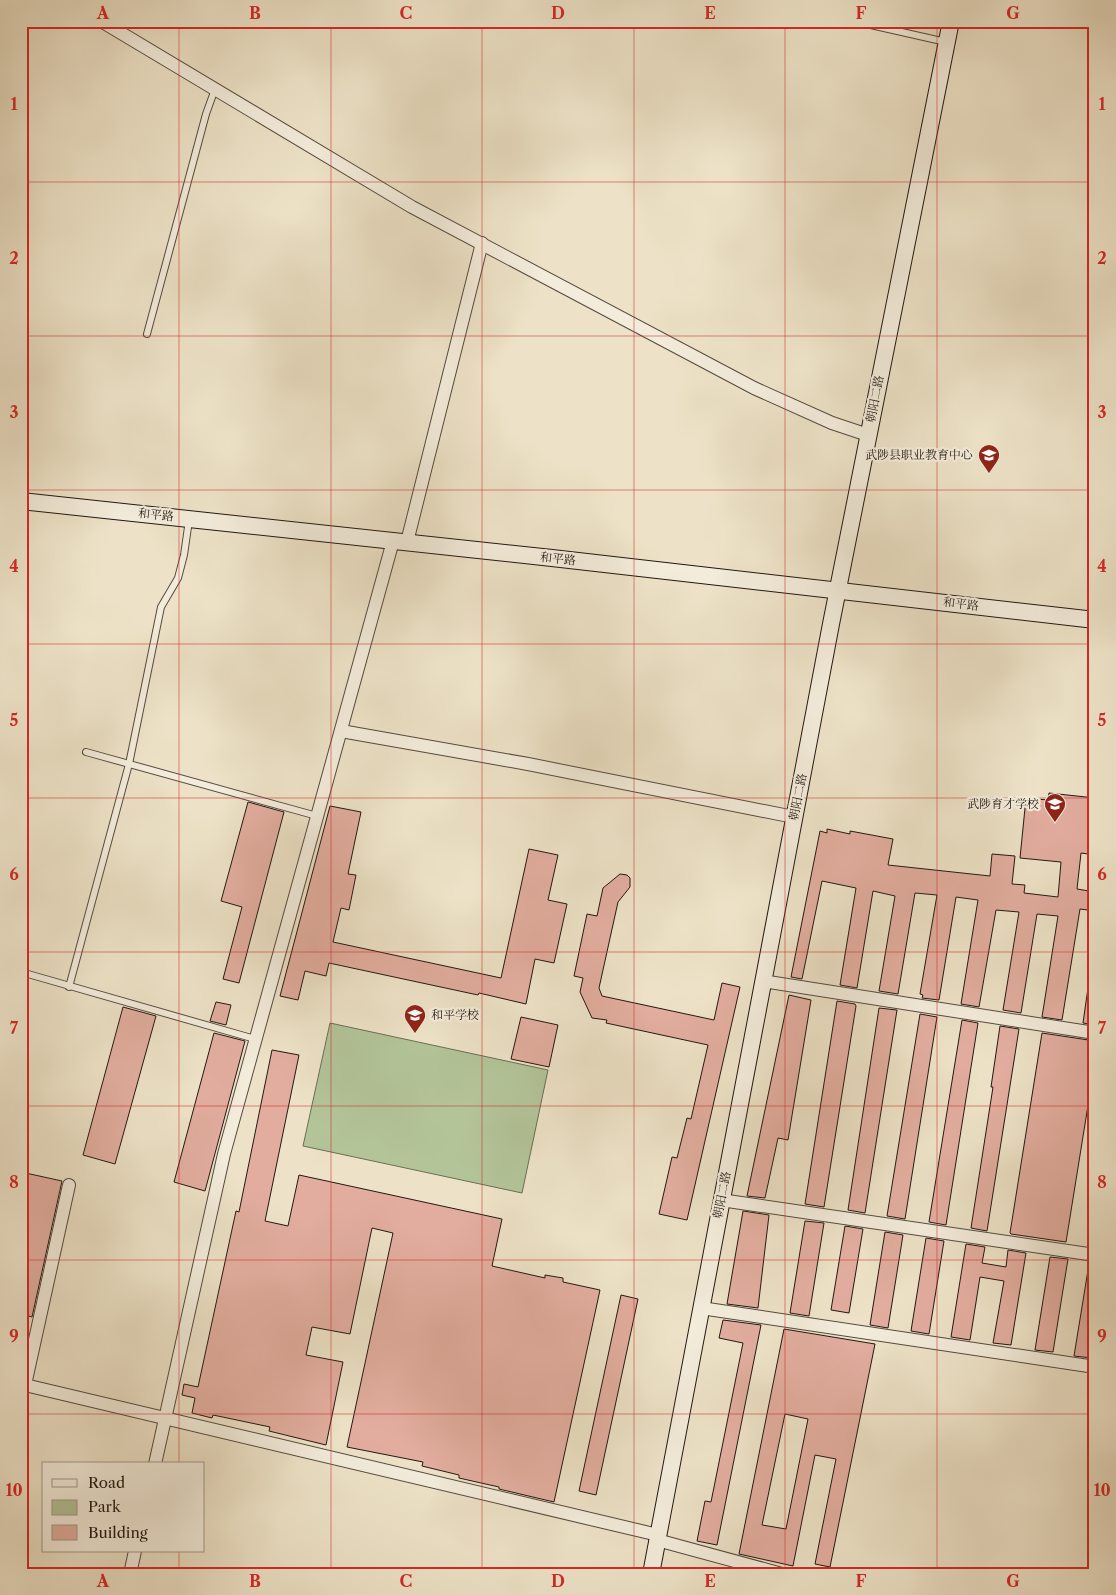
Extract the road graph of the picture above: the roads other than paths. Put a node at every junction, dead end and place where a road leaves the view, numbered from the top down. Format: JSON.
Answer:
{"nodes":[{"id":1,"x":101,"y":21,"type":"edge"},
{"id":2,"x":852,"y":21,"type":"edge"},
{"id":3,"x":951,"y":21,"type":"edge"},
{"id":4,"x":947,"y":42,"type":"junction"},
{"id":5,"x":215,"y":89,"type":"junction"},
{"id":6,"x":482,"y":244,"type":"junction"},
{"id":7,"x":147,"y":334,"type":"dead end"},
{"id":8,"x":868,"y":435,"type":"junction"},
{"id":9,"x":21,"y":500,"type":"edge"},
{"id":10,"x":189,"y":519,"type":"junction"},
{"id":11,"x":400,"y":542,"type":"junction"},
{"id":12,"x":837,"y":590,"type":"junction"},
{"id":13,"x":1095,"y":620,"type":"edge"},
{"id":14,"x":341,"y":731,"type":"junction"},
{"id":15,"x":86,"y":752,"type":"dead end"},
{"id":16,"x":129,"y":764,"type":"junction"},
{"id":17,"x":317,"y":816,"type":"junction"},
{"id":18,"x":794,"y":817,"type":"junction"},
{"id":19,"x":21,"y":972,"type":"edge"},
{"id":20,"x":762,"y":981,"type":"junction"},
{"id":21,"x":69,"y":987,"type":"junction"},
{"id":22,"x":1095,"y":1034,"type":"edge"},
{"id":23,"x":255,"y":1039,"type":"junction"},
{"id":24,"x":69,"y":1185,"type":"dead end"},
{"id":25,"x":721,"y":1200,"type":"junction"},
{"id":26,"x":1095,"y":1255,"type":"edge"},
{"id":27,"x":701,"y":1308,"type":"junction"},
{"id":28,"x":1095,"y":1367,"type":"edge"},
{"id":29,"x":165,"y":1418,"type":"junction"},
{"id":30,"x":154,"y":1462,"type":"edge"},
{"id":31,"x":657,"y":1538,"type":"junction"},
{"id":32,"x":135,"y":1552,"type":"edge"},
{"id":33,"x":130,"y":1574,"type":"edge"},
{"id":34,"x":651,"y":1574,"type":"edge"},
{"id":35,"x":782,"y":1574,"type":"edge"}],
"edges":[{"from":1,"to":5,"type":"street"},
{"from":2,"to":4,"type":"lane"},
{"from":3,"to":4,"type":"street","name":"朝阳二路"},
{"from":4,"to":8,"type":"street","name":"朝阳二路"},
{"from":5,"to":6,"type":"street"},
{"from":5,"to":7,"type":"lane"},
{"from":6,"to":8,"type":"street"},
{"from":6,"to":11,"type":"street"},
{"from":8,"to":12,"type":"street","name":"朝阳二路"},
{"from":9,"to":10,"type":"street","name":"和平路"},
{"from":10,"to":11,"type":"street","name":"和平路"},
{"from":10,"to":16,"type":"lane"},
{"from":11,"to":12,"type":"street","name":"和平路"},
{"from":11,"to":14,"type":"street"},
{"from":12,"to":13,"type":"street","name":"和平路"},
{"from":12,"to":18,"type":"street","name":"朝阳二路"},
{"from":14,"to":17,"type":"street"},
{"from":14,"to":18,"type":"street"},
{"from":15,"to":16,"type":"lane"},
{"from":16,"to":17,"type":"lane"},
{"from":16,"to":21,"type":"lane"},
{"from":17,"to":23,"type":"street"},
{"from":18,"to":20,"type":"street","name":"朝阳二路"},
{"from":19,"to":21,"type":"lane"},
{"from":20,"to":22,"type":"street"},
{"from":20,"to":25,"type":"street","name":"朝阳二路"},
{"from":21,"to":23,"type":"lane"},
{"from":23,"to":29,"type":"street"},
{"from":24,"to":29,"type":"street"},
{"from":25,"to":26,"type":"street"},
{"from":25,"to":27,"type":"street","name":"朝阳二路"},
{"from":27,"to":28,"type":"street"},
{"from":27,"to":31,"type":"street","name":"朝阳二路"},
{"from":29,"to":30,"type":"street"},
{"from":29,"to":31,"type":"street"},
{"from":31,"to":34,"type":"street","name":"朝阳二路"},
{"from":31,"to":35,"type":"street"},
{"from":32,"to":33,"type":"street"}]}
